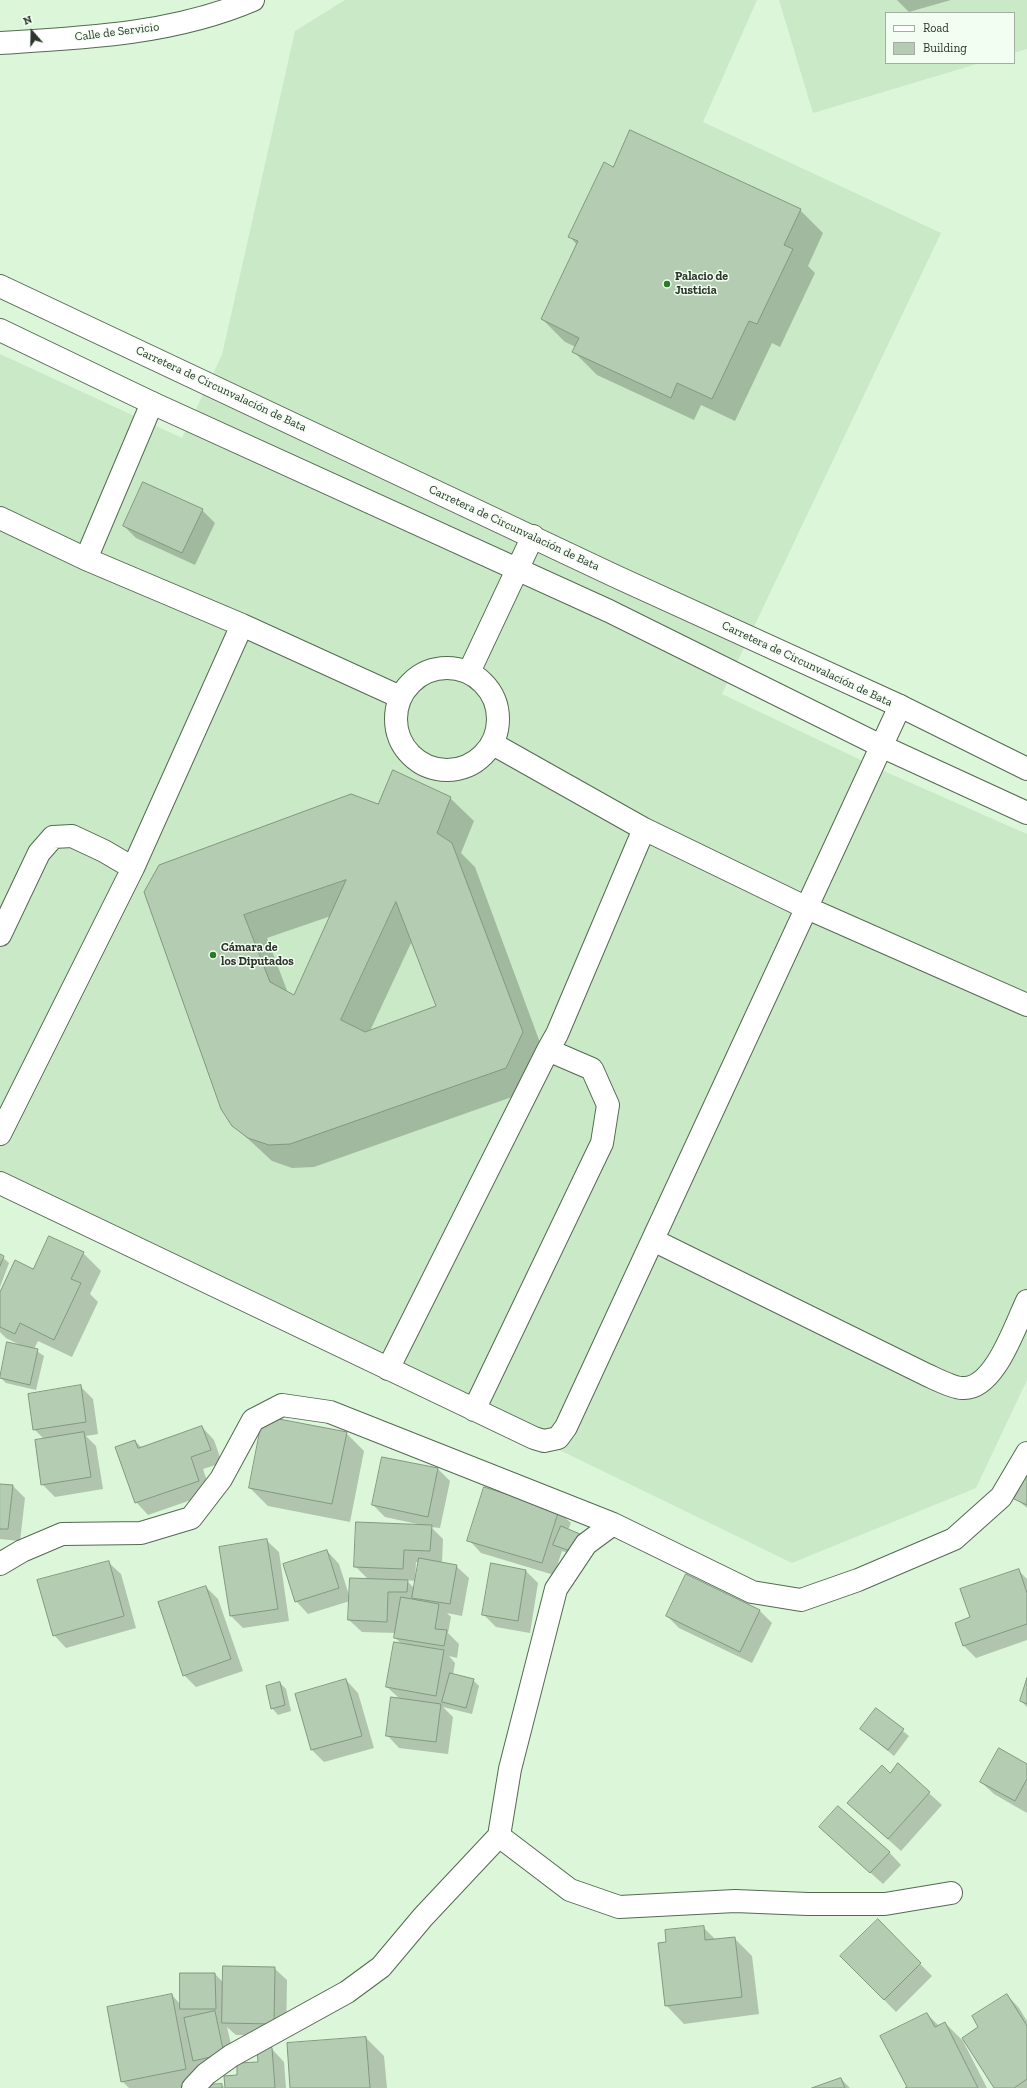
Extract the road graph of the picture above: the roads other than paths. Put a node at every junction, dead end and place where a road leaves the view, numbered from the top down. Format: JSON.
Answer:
{"nodes":[{"id":1,"x":253,"y":0,"type":"edge"},
{"id":2,"x":0,"y":43,"type":"edge"},
{"id":3,"x":0,"y":286,"type":"edge"},
{"id":4,"x":0,"y":330,"type":"edge"},
{"id":5,"x":152,"y":403,"type":"junction"},
{"id":6,"x":0,"y":518,"type":"edge"},
{"id":7,"x":533,"y":536,"type":"junction"},
{"id":8,"x":86,"y":559,"type":"junction"},
{"id":9,"x":518,"y":571,"type":"junction"},
{"id":10,"x":242,"y":625,"type":"junction"},
{"id":11,"x":469,"y":672,"type":"junction"},
{"id":12,"x":400,"y":697,"type":"junction"},
{"id":13,"x":900,"y":706,"type":"junction"},
{"id":14,"x":493,"y":744,"type":"junction"},
{"id":15,"x":881,"y":746,"type":"junction"},
{"id":16,"x":1027,"y":769,"type":"edge"},
{"id":17,"x":1027,"y":812,"type":"edge"},
{"id":18,"x":644,"y":829,"type":"junction"},
{"id":19,"x":133,"y":868,"type":"junction"},
{"id":20,"x":807,"y":908,"type":"junction"},
{"id":21,"x":0,"y":935,"type":"edge"},
{"id":22,"x":1027,"y":1006,"type":"edge"},
{"id":23,"x":548,"y":1050,"type":"junction"},
{"id":24,"x":0,"y":1134,"type":"edge"},
{"id":25,"x":0,"y":1183,"type":"edge"},
{"id":26,"x":652,"y":1240,"type":"junction"},
{"id":27,"x":1027,"y":1301,"type":"edge"},
{"id":28,"x":388,"y":1369,"type":"junction"},
{"id":29,"x":474,"y":1410,"type":"junction"},
{"id":30,"x":1027,"y":1453,"type":"edge"},
{"id":31,"x":613,"y":1524,"type":"junction"},
{"id":32,"x":0,"y":1564,"type":"edge"},
{"id":33,"x":499,"y":1836,"type":"junction"},
{"id":34,"x":951,"y":1893,"type":"dead end"},
{"id":35,"x":193,"y":2088,"type":"edge"}],
"edges":[{"from":1,"to":2,"type":"street","name":"Calle de Servicio"},
{"from":3,"to":7,"type":"street","name":"Carretera de Circunvalación de Bata"},
{"from":4,"to":5,"type":"street"},
{"from":5,"to":8,"type":"street"},
{"from":5,"to":9,"type":"street"},
{"from":6,"to":8,"type":"street"},
{"from":7,"to":9,"type":"street"},
{"from":7,"to":13,"type":"street","name":"Carretera de Circunvalación de Bata"},
{"from":8,"to":10,"type":"street"},
{"from":9,"to":11,"type":"street"},
{"from":9,"to":15,"type":"street"},
{"from":10,"to":12,"type":"street"},
{"from":10,"to":19,"type":"street"},
{"from":11,"to":12,"type":"street"},
{"from":11,"to":14,"type":"street"},
{"from":12,"to":14,"type":"street"},
{"from":13,"to":15,"type":"street"},
{"from":13,"to":16,"type":"street","name":"Carretera de Circunvalación de Bata"},
{"from":14,"to":18,"type":"street"},
{"from":15,"to":17,"type":"street"},
{"from":15,"to":20,"type":"street"},
{"from":18,"to":20,"type":"street"},
{"from":18,"to":23,"type":"street"},
{"from":19,"to":21,"type":"street"},
{"from":19,"to":24,"type":"street"},
{"from":20,"to":22,"type":"street"},
{"from":20,"to":26,"type":"street"},
{"from":23,"to":28,"type":"street"},
{"from":23,"to":29,"type":"street"},
{"from":25,"to":28,"type":"street"},
{"from":26,"to":27,"type":"street"},
{"from":26,"to":29,"type":"street"},
{"from":28,"to":29,"type":"street"},
{"from":30,"to":31,"type":"street"},
{"from":31,"to":32,"type":"street"},
{"from":31,"to":33,"type":"street"},
{"from":33,"to":34,"type":"street"},
{"from":33,"to":35,"type":"street"}]}
